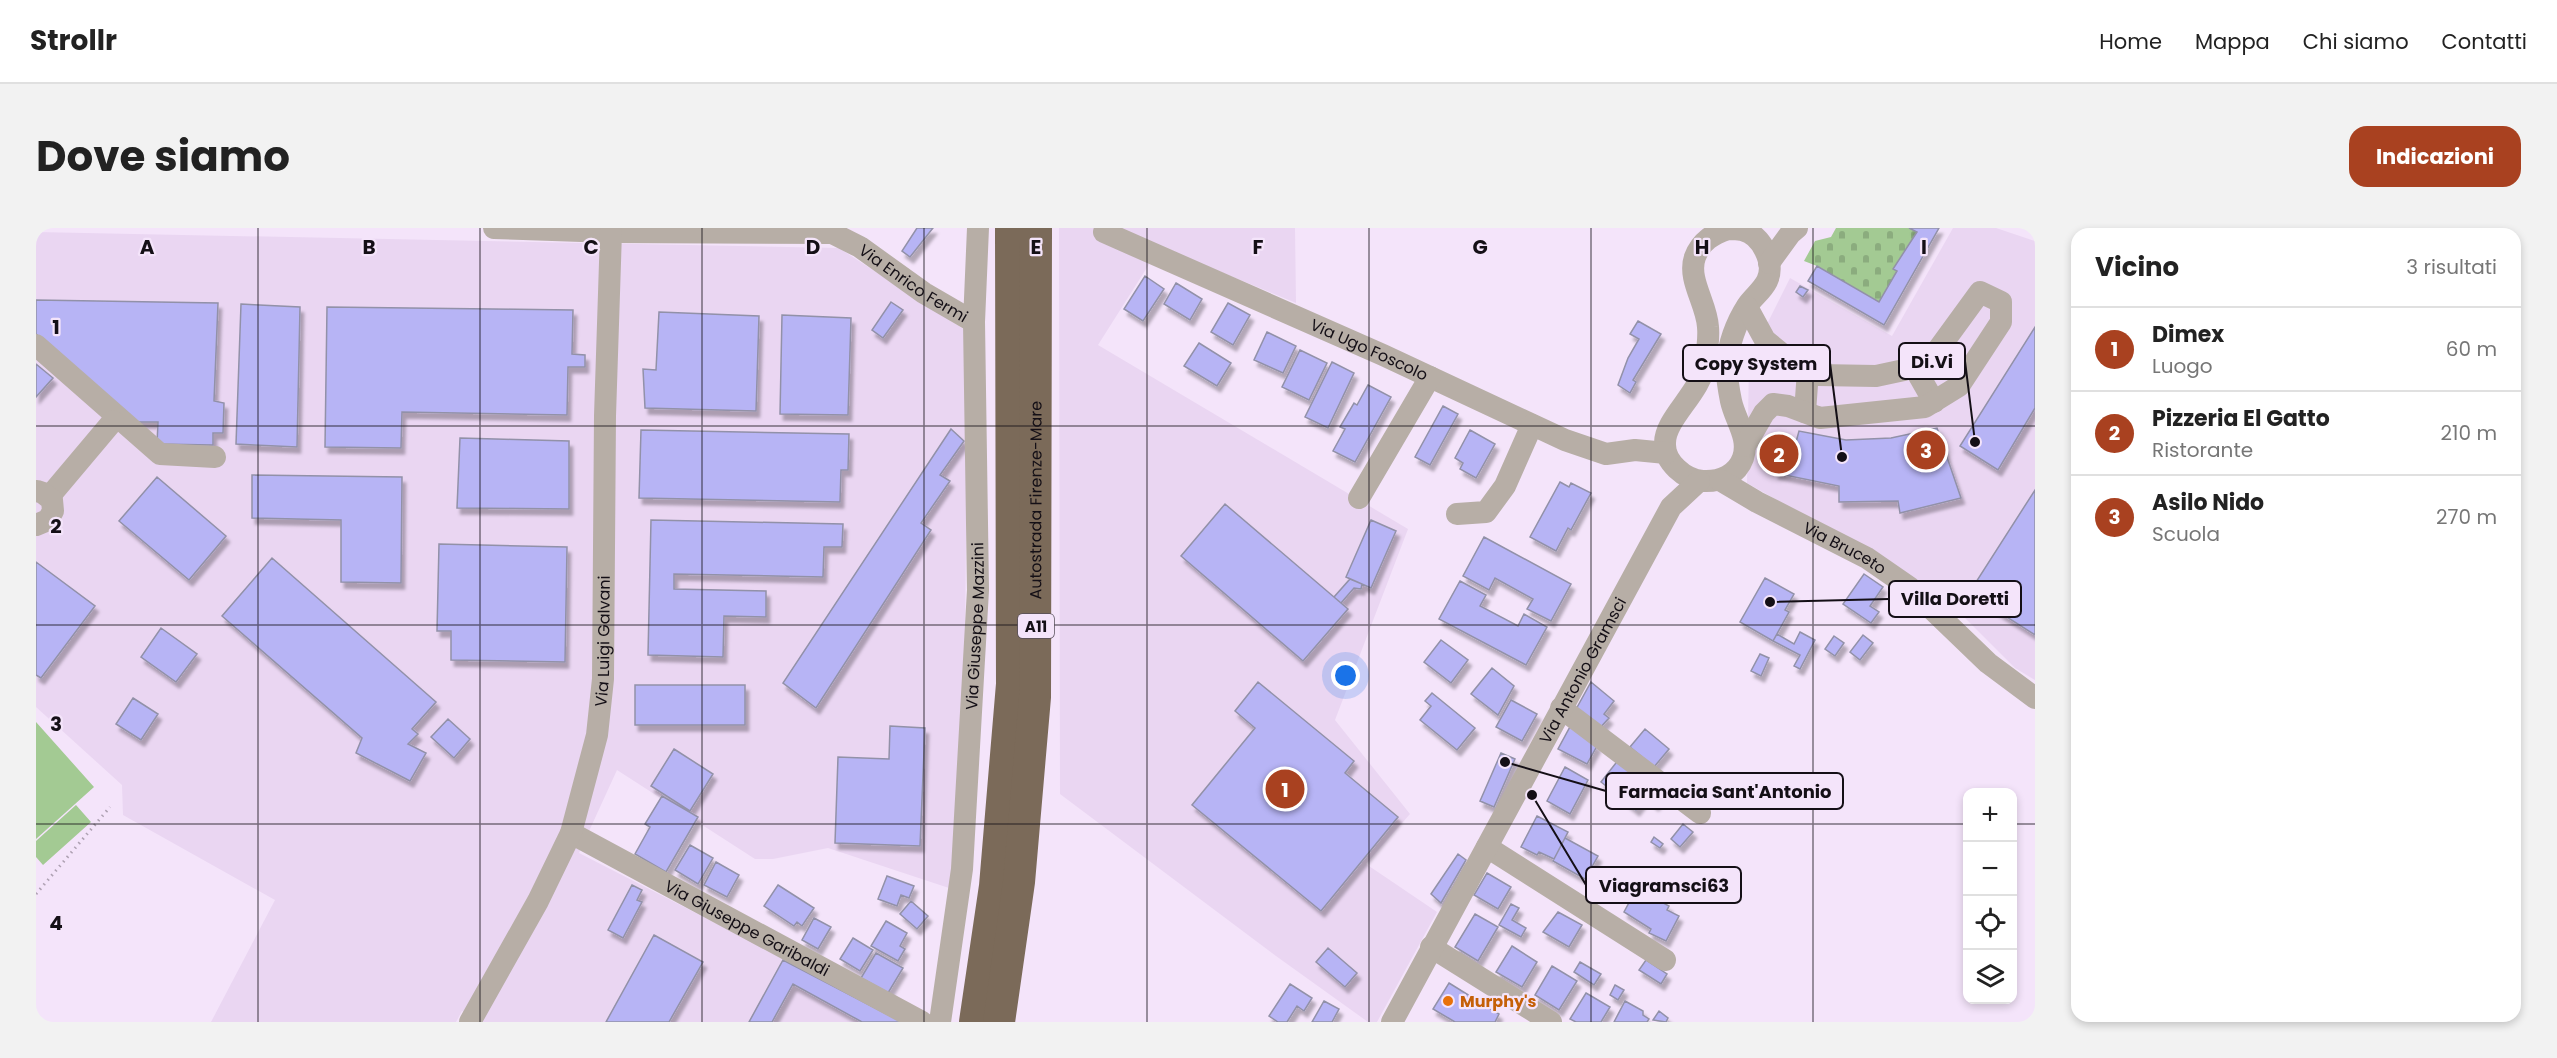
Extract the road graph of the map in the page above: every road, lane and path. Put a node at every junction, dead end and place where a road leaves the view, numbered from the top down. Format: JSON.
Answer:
{"nodes":[{"id":1,"x":494,"y":228,"type":"edge"},
{"id":2,"x":978,"y":228,"type":"edge"},
{"id":3,"x":1011,"y":228,"type":"edge"},
{"id":4,"x":1036,"y":228,"type":"edge"},
{"id":5,"x":1793,"y":231,"type":"edge"},
{"id":6,"x":611,"y":232,"type":"junction"},
{"id":7,"x":1104,"y":232,"type":"dead end"},
{"id":8,"x":1756,"y":239,"type":"junction"},
{"id":9,"x":1769,"y":263,"type":"junction"},
{"id":10,"x":1747,"y":307,"type":"junction"},
{"id":11,"x":974,"y":322,"type":"junction"},
{"id":12,"x":36,"y":345,"type":"edge"},
{"id":13,"x":1913,"y":365,"type":"junction"},
{"id":14,"x":1808,"y":371,"type":"junction"},
{"id":15,"x":1430,"y":377,"type":"junction"},
{"id":16,"x":1934,"y":402,"type":"junction"},
{"id":17,"x":1805,"y":412,"type":"junction"},
{"id":18,"x":113,"y":422,"type":"dead end"},
{"id":19,"x":1532,"y":425,"type":"junction"},
{"id":20,"x":1669,"y":430,"type":"junction"},
{"id":21,"x":1635,"y":450,"type":"junction"},
{"id":22,"x":1742,"y":456,"type":"junction"},
{"id":23,"x":215,"y":457,"type":"dead end"},
{"id":24,"x":1671,"y":461,"type":"junction"},
{"id":25,"x":1709,"y":480,"type":"junction"},
{"id":26,"x":43,"y":494,"type":"edge"},
{"id":27,"x":1359,"y":498,"type":"dead end"},
{"id":28,"x":1757,"y":502,"type":"junction"},
{"id":29,"x":1671,"y":507,"type":"junction"},
{"id":30,"x":1457,"y":514,"type":"dead end"},
{"id":31,"x":36,"y":525,"type":"edge"},
{"id":32,"x":2035,"y":698,"type":"edge"},
{"id":33,"x":1561,"y":708,"type":"junction"},
{"id":34,"x":110,"y":807,"type":"dead end"},
{"id":35,"x":1700,"y":813,"type":"dead end"},
{"id":36,"x":571,"y":833,"type":"junction"},
{"id":37,"x":1487,"y":847,"type":"junction"},
{"id":38,"x":36,"y":894,"type":"edge"},
{"id":39,"x":1431,"y":947,"type":"junction"},
{"id":40,"x":1665,"y":960,"type":"dead end"},
{"id":41,"x":470,"y":1022,"type":"edge"},
{"id":42,"x":922,"y":1022,"type":"edge"},
{"id":43,"x":940,"y":1022,"type":"edge"},
{"id":44,"x":975,"y":1022,"type":"edge"},
{"id":45,"x":999,"y":1022,"type":"edge"},
{"id":46,"x":1392,"y":1022,"type":"edge"},
{"id":47,"x":1551,"y":1022,"type":"edge"}],
"edges":[{"from":1,"to":6,"type":"street","name":"Via Enrico Fermi"},
{"from":2,"to":11,"type":"street","name":"Via Giuseppe Mazzini"},
{"from":3,"to":44,"type":"highway","name":"Autostrada Firenze-Mare","number":"A11"},
{"from":4,"to":45,"type":"highway","name":"Autostrada Firenze-Mare","number":"A11"},
{"from":5,"to":8,"type":"street"},
{"from":5,"to":9,"type":"street"},
{"from":6,"to":11,"type":"street","name":"Via Enrico Fermi"},
{"from":6,"to":36,"type":"street","name":"Via Luigi Galvani"},
{"from":7,"to":15,"type":"street","name":"Via Ugo Foscolo"},
{"from":8,"to":9,"type":"street"},
{"from":8,"to":20,"type":"street"},
{"from":9,"to":10,"type":"street"},
{"from":10,"to":14,"type":"street"},
{"from":10,"to":22,"type":"street"},
{"from":11,"to":43,"type":"street","name":"Via Giuseppe Mazzini"},
{"from":12,"to":23,"type":"street"},
{"from":13,"to":14,"type":"street"},
{"from":13,"to":16,"type":"street"},
{"from":13,"to":16,"type":"street"},
{"from":14,"to":17,"type":"street"},
{"from":15,"to":19,"type":"street","name":"Via Ugo Foscolo"},
{"from":15,"to":27,"type":"street"},
{"from":16,"to":17,"type":"street"},
{"from":17,"to":22,"type":"street"},
{"from":18,"to":26,"type":"street"},
{"from":19,"to":21,"type":"street","name":"Via Ugo Foscolo"},
{"from":19,"to":30,"type":"street"},
{"from":20,"to":21,"type":"street","name":"Via Ugo Foscolo"},
{"from":20,"to":24,"type":"street","name":"Via Antonio Gramsci"},
{"from":21,"to":24,"type":"street","name":"Via Ugo Foscolo"},
{"from":22,"to":25,"type":"street","name":"Via Antonio Gramsci"},
{"from":22,"to":28,"type":"street"},
{"from":24,"to":25,"type":"street","name":"Via Bruceto"},
{"from":24,"to":29,"type":"street","name":"Via Antonio Gramsci"},
{"from":25,"to":28,"type":"street","name":"Via Bruceto"},
{"from":25,"to":29,"type":"street","name":"Via Antonio Gramsci"},
{"from":26,"to":31,"type":"street"},
{"from":28,"to":32,"type":"street","name":"Via Bruceto"},
{"from":29,"to":33,"type":"street","name":"Via Antonio Gramsci"},
{"from":33,"to":35,"type":"street"},
{"from":33,"to":37,"type":"street","name":"Via Antonio Gramsci"},
{"from":34,"to":38,"type":"path"},
{"from":36,"to":41,"type":"street","name":"Via Luigi Galvani"},
{"from":36,"to":42,"type":"street","name":"Via Giuseppe Garibaldi"},
{"from":37,"to":39,"type":"street","name":"Via Antonio Gramsci"},
{"from":37,"to":40,"type":"street"},
{"from":39,"to":46,"type":"street","name":"Via Antonio Gramsci"},
{"from":39,"to":47,"type":"street"}]}
